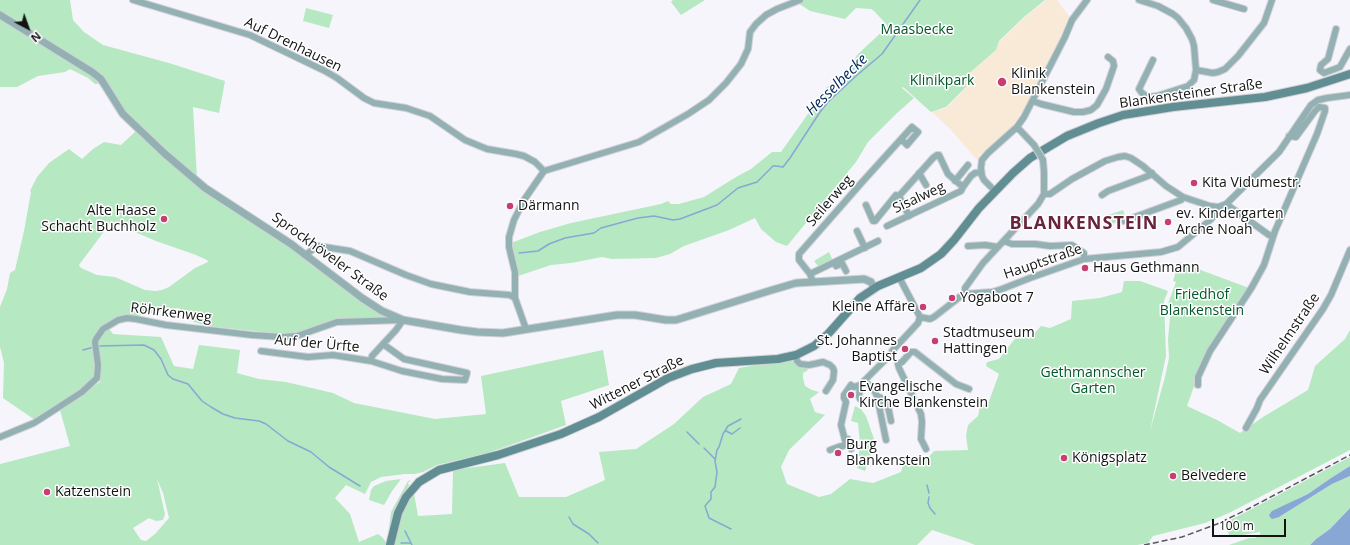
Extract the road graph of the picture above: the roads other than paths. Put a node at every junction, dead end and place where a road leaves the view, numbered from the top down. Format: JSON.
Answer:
{"nodes":[{"id":1,"x":133,"y":0,"type":"edge"},
{"id":2,"x":800,"y":0,"type":"edge"},
{"id":3,"x":1087,"y":0,"type":"edge"},
{"id":4,"x":1139,"y":0,"type":"edge"},
{"id":5,"x":1213,"y":0,"type":"edge"},
{"id":6,"x":1272,"y":0,"type":"edge"},
{"id":7,"x":1159,"y":3,"type":"edge"},
{"id":8,"x":1244,"y":9,"type":"dead end"},
{"id":9,"x":0,"y":15,"type":"edge"},
{"id":10,"x":1336,"y":29,"type":"dead end"},
{"id":11,"x":1350,"y":49,"type":"edge"},
{"id":12,"x":1108,"y":57,"type":"dead end"},
{"id":13,"x":1153,"y":60,"type":"dead end"},
{"id":14,"x":1196,"y":70,"type":"junction"},
{"id":15,"x":1350,"y":75,"type":"edge"},
{"id":16,"x":1350,"y":95,"type":"edge"},
{"id":17,"x":1033,"y":100,"type":"junction"},
{"id":18,"x":1017,"y":127,"type":"junction"},
{"id":19,"x":1289,"y":136,"type":"junction"},
{"id":20,"x":901,"y":139,"type":"dead end"},
{"id":21,"x":968,"y":165,"type":"dead end"},
{"id":22,"x":544,"y":170,"type":"junction"},
{"id":23,"x":981,"y":172,"type":"junction"},
{"id":24,"x":919,"y":173,"type":"junction"},
{"id":25,"x":1152,"y":173,"type":"junction"},
{"id":26,"x":955,"y":181,"type":"junction"},
{"id":27,"x":926,"y":185,"type":"dead end"},
{"id":28,"x":908,"y":186,"type":"junction"},
{"id":29,"x":962,"y":189,"type":"junction"},
{"id":30,"x":995,"y":191,"type":"junction"},
{"id":31,"x":912,"y":192,"type":"dead end"},
{"id":32,"x":1044,"y":194,"type":"junction"},
{"id":33,"x":1102,"y":194,"type":"dead end"},
{"id":34,"x":900,"y":196,"type":"junction"},
{"id":35,"x":1183,"y":197,"type":"junction"},
{"id":36,"x":1226,"y":204,"type":"junction"},
{"id":37,"x":866,"y":205,"type":"dead end"},
{"id":38,"x":1210,"y":206,"type":"junction"},
{"id":39,"x":909,"y":216,"type":"junction"},
{"id":40,"x":1124,"y":221,"type":"dead end"},
{"id":41,"x":1209,"y":222,"type":"junction"},
{"id":42,"x":887,"y":226,"type":"dead end"},
{"id":43,"x":857,"y":232,"type":"dead end"},
{"id":44,"x":1273,"y":237,"type":"junction"},
{"id":45,"x":1004,"y":241,"type":"junction"},
{"id":46,"x":878,"y":242,"type":"dead end"},
{"id":47,"x":968,"y":246,"type":"dead end"},
{"id":48,"x":998,"y":247,"type":"junction"},
{"id":49,"x":865,"y":248,"type":"junction"},
{"id":50,"x":1350,"y":250,"type":"edge"},
{"id":51,"x":306,"y":255,"type":"junction"},
{"id":52,"x":1084,"y":259,"type":"junction"},
{"id":53,"x":846,"y":271,"type":"dead end"},
{"id":54,"x":810,"y":274,"type":"junction"},
{"id":55,"x":899,"y":277,"type":"junction"},
{"id":56,"x":813,"y":282,"type":"junction"},
{"id":57,"x":874,"y":288,"type":"junction"},
{"id":58,"x":965,"y":294,"type":"junction"},
{"id":59,"x":515,"y":298,"type":"junction"},
{"id":60,"x":920,"y":317,"type":"junction"},
{"id":61,"x":403,"y":320,"type":"junction"},
{"id":62,"x":526,"y":329,"type":"junction"},
{"id":63,"x":383,"y":344,"type":"junction"},
{"id":64,"x":261,"y":351,"type":"dead end"},
{"id":65,"x":796,"y":355,"type":"junction"},
{"id":66,"x":891,"y":356,"type":"junction"},
{"id":67,"x":370,"y":362,"type":"junction"},
{"id":68,"x":898,"y":364,"type":"junction"},
{"id":69,"x":862,"y":383,"type":"junction"},
{"id":70,"x":1198,"y":385,"type":"dead end"},
{"id":71,"x":969,"y":389,"type":"dead end"},
{"id":72,"x":826,"y":391,"type":"dead end"},
{"id":73,"x":877,"y":396,"type":"junction"},
{"id":74,"x":860,"y":399,"type":"dead end"},
{"id":75,"x":842,"y":420,"type":"junction"},
{"id":76,"x":891,"y":421,"type":"dead end"},
{"id":77,"x":1246,"y":428,"type":"dead end"},
{"id":78,"x":0,"y":438,"type":"edge"},
{"id":79,"x":886,"y":440,"type":"dead end"},
{"id":80,"x":851,"y":449,"type":"dead end"},
{"id":81,"x":926,"y":449,"type":"dead end"},
{"id":82,"x":830,"y":450,"type":"dead end"},
{"id":83,"x":390,"y":545,"type":"edge"}],
"edges":[{"from":1,"to":22,"type":"street","name":"Auf Drenhausen"},
{"from":2,"to":22,"type":"street"},
{"from":3,"to":17,"type":"street"},
{"from":4,"to":7,"type":"street"},
{"from":5,"to":8,"type":"street"},
{"from":6,"to":14,"type":"street"},
{"from":7,"to":14,"type":"street"},
{"from":9,"to":51,"type":"street","name":"Sprockhöveler Straße"},
{"from":10,"to":11,"type":"street"},
{"from":12,"to":17,"type":"street"},
{"from":13,"to":14,"type":"street"},
{"from":15,"to":30,"type":"main road","name":"Blankensteiner Straße"},
{"from":16,"to":19,"type":"street","name":"Hauptstraße"},
{"from":17,"to":18,"type":"street"},
{"from":18,"to":23,"type":"street"},
{"from":18,"to":32,"type":"street","bridge":true},
{"from":19,"to":36,"type":"street","name":"Hauptstraße"},
{"from":19,"to":44,"type":"street"},
{"from":20,"to":54,"type":"street","name":"Seilerweg"},
{"from":21,"to":26,"type":"street"},
{"from":22,"to":59,"type":"street"},
{"from":23,"to":29,"type":"street","name":"Sisalweg"},
{"from":23,"to":30,"type":"street"},
{"from":24,"to":26,"type":"street"},
{"from":24,"to":27,"type":"street"},
{"from":24,"to":28,"type":"street"},
{"from":25,"to":32,"type":"street"},
{"from":25,"to":33,"type":"street"},
{"from":25,"to":35,"type":"street"},
{"from":26,"to":29,"type":"street"},
{"from":28,"to":31,"type":"street"},
{"from":28,"to":34,"type":"street"},
{"from":29,"to":39,"type":"street","name":"Sisalweg"},
{"from":30,"to":55,"type":"main road","name":"Blankensteiner Straße"},
{"from":32,"to":45,"type":"street"},
{"from":34,"to":37,"type":"street"},
{"from":34,"to":39,"type":"street"},
{"from":35,"to":38,"type":"street"},
{"from":35,"to":40,"type":"street"},
{"from":36,"to":38,"type":"street"},
{"from":36,"to":41,"type":"street","name":"Hauptstraße"},
{"from":36,"to":44,"type":"street"},
{"from":38,"to":41,"type":"street"},
{"from":39,"to":42,"type":"street","name":"Sisalweg"},
{"from":41,"to":52,"type":"street","name":"Hauptstraße"},
{"from":43,"to":49,"type":"street"},
{"from":44,"to":70,"type":"street"},
{"from":45,"to":48,"type":"street"},
{"from":45,"to":52,"type":"street"},
{"from":46,"to":49,"type":"street"},
{"from":47,"to":48,"type":"street"},
{"from":48,"to":58,"type":"street"},
{"from":49,"to":54,"type":"street"},
{"from":50,"to":77,"type":"street","name":"Wilhelmstraße"},
{"from":51,"to":59,"type":"street"},
{"from":51,"to":61,"type":"street","name":"Sprockhöveler Straße"},
{"from":52,"to":58,"type":"street","name":"Hauptstraße"},
{"from":53,"to":54,"type":"street"},
{"from":54,"to":56,"type":"street","name":"Seilerweg"},
{"from":55,"to":57,"type":"main road","name":"Wittener Straße"},
{"from":55,"to":60,"type":"street"},
{"from":56,"to":57,"type":"street","name":"Sprockhöveler Straße"},
{"from":56,"to":62,"type":"street","name":"Sprockhöveler Straße"},
{"from":57,"to":65,"type":"main road","name":"Wittener Straße"},
{"from":58,"to":60,"type":"street"},
{"from":59,"to":62,"type":"street"},
{"from":60,"to":66,"type":"street"},
{"from":61,"to":62,"type":"street","name":"Sprockhöveler Straße"},
{"from":61,"to":63,"type":"street","name":"Auf der Ürfte"},
{"from":61,"to":78,"type":"street","name":"Röhrkenweg"},
{"from":63,"to":67,"type":"street","name":"Auf der Ürfte"},
{"from":63,"to":67,"type":"street","name":"Auf der Ürfte"},
{"from":64,"to":67,"type":"street","name":"Auf der Ürfte"},
{"from":65,"to":72,"type":"street"},
{"from":65,"to":83,"type":"main road","name":"Wittener Straße"},
{"from":66,"to":68,"type":"street"},
{"from":66,"to":69,"type":"street"},
{"from":68,"to":71,"type":"street"},
{"from":68,"to":81,"type":"street"},
{"from":69,"to":73,"type":"street"},
{"from":69,"to":74,"type":"street"},
{"from":69,"to":75,"type":"street"},
{"from":73,"to":76,"type":"street"},
{"from":73,"to":79,"type":"street"},
{"from":75,"to":80,"type":"street"},
{"from":75,"to":82,"type":"street"}]}
